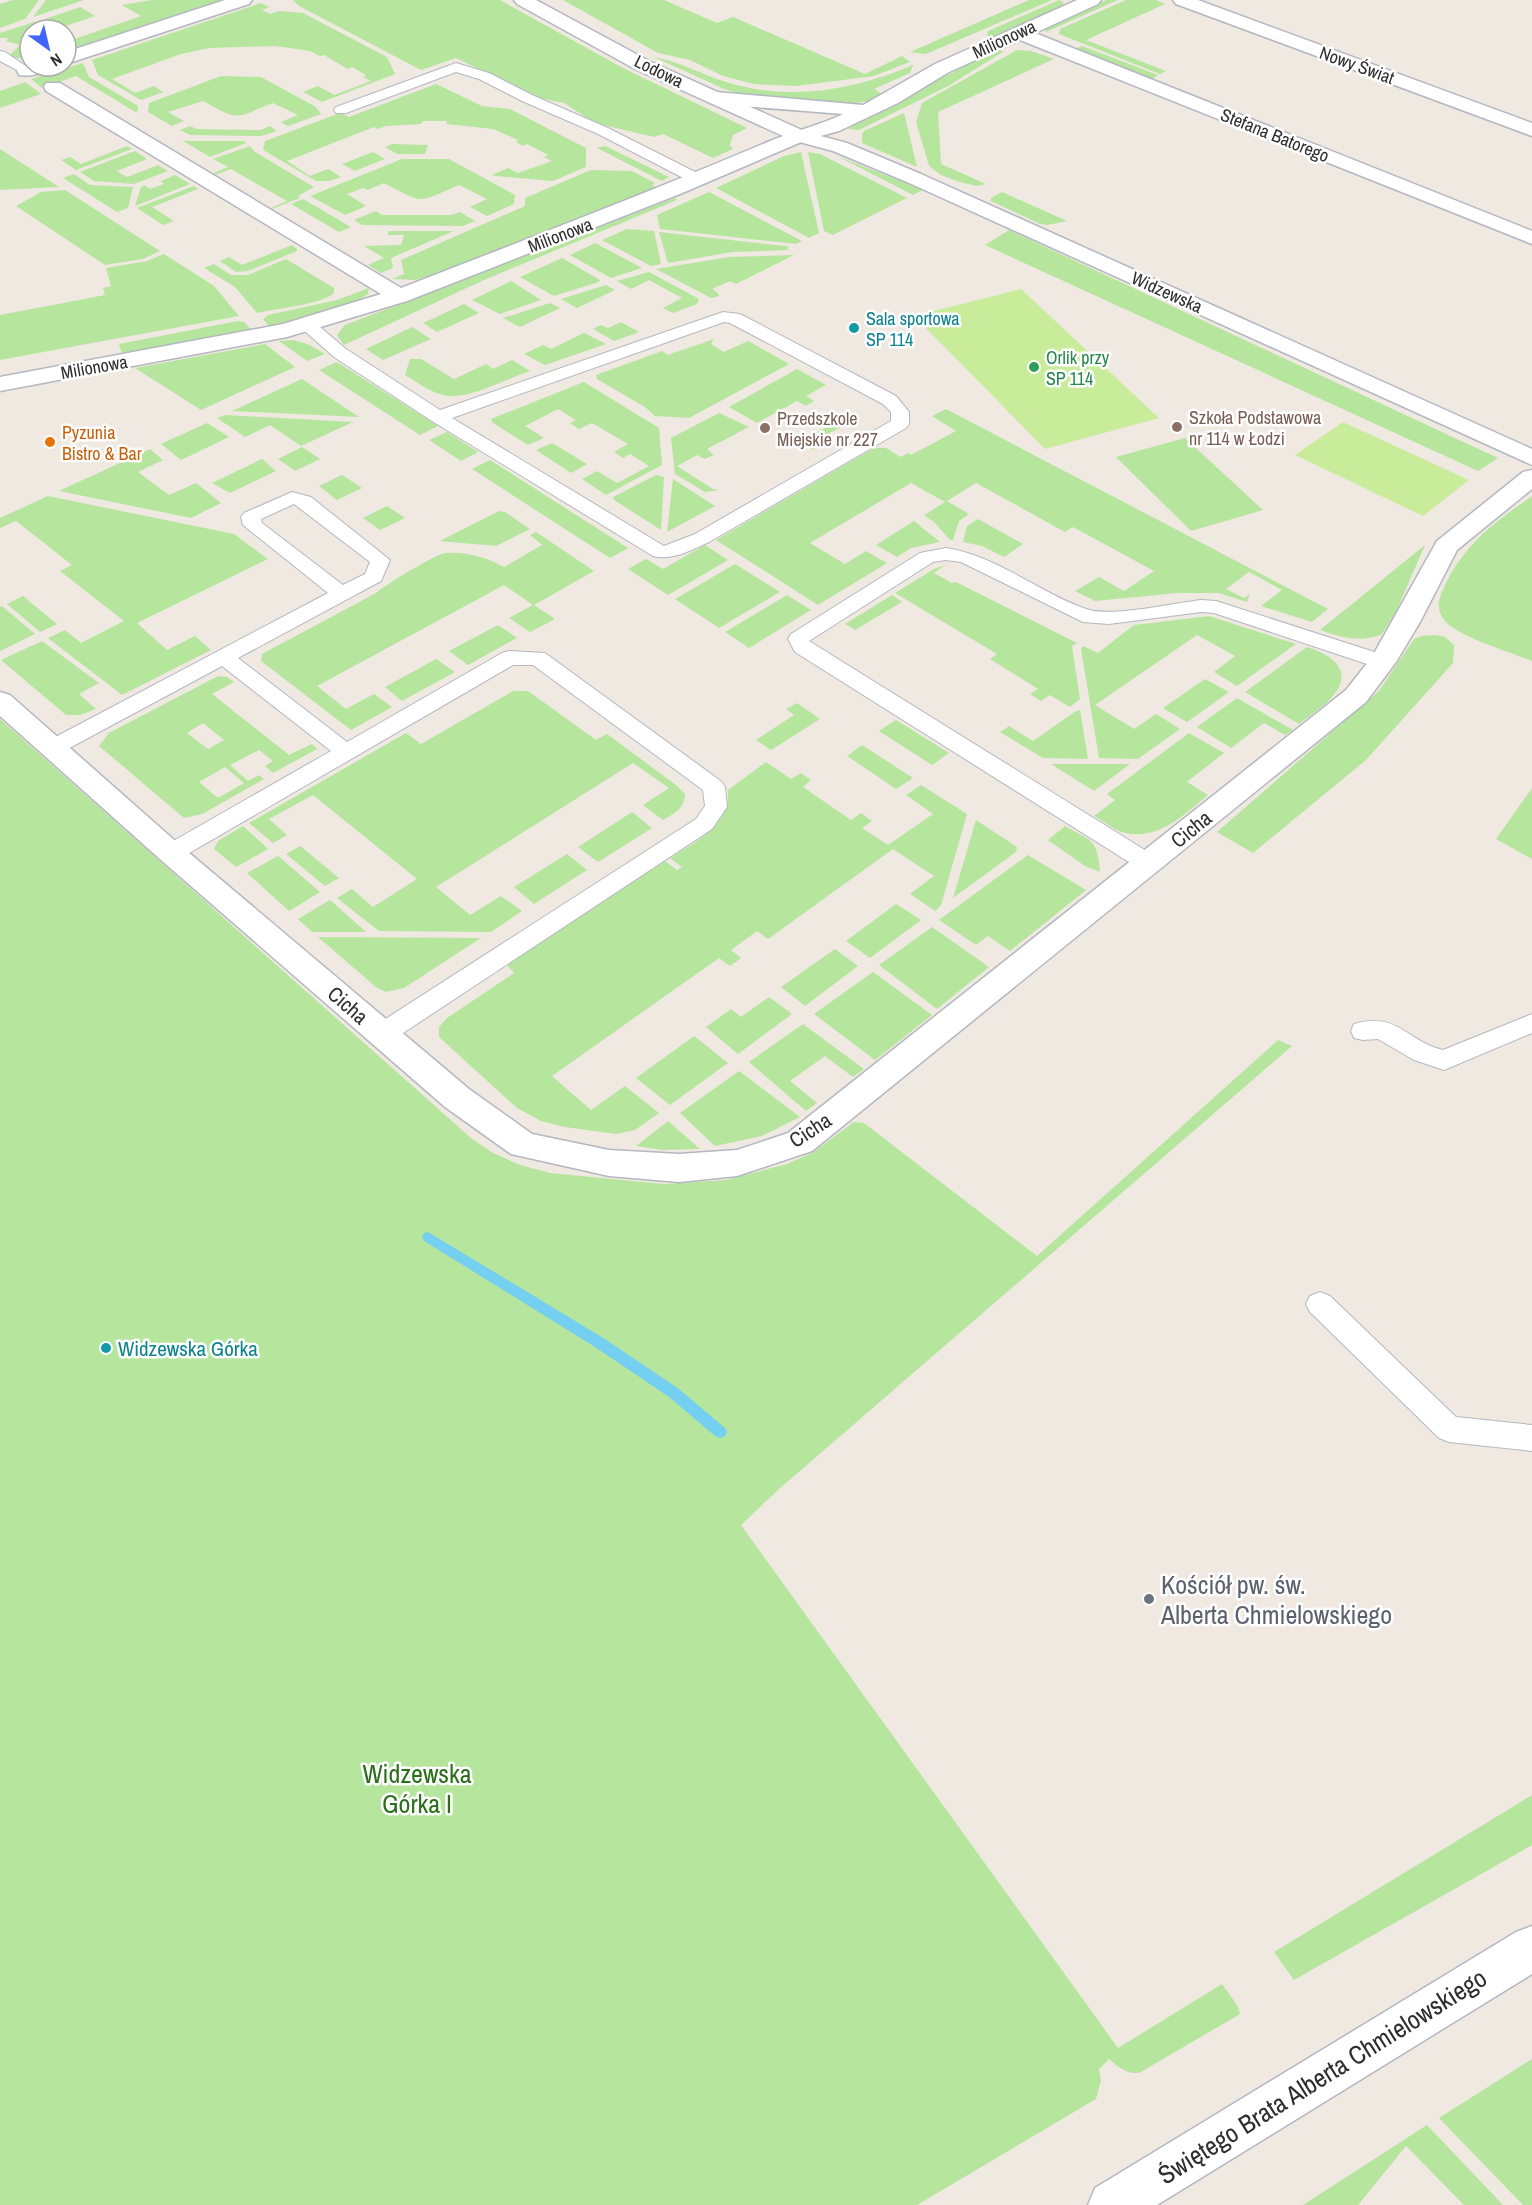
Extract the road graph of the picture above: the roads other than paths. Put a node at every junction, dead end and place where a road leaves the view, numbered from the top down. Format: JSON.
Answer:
{"nodes":[{"id":1,"x":243,"y":0,"type":"edge"},
{"id":2,"x":522,"y":0,"type":"edge"},
{"id":3,"x":1092,"y":0,"type":"edge"},
{"id":4,"x":1182,"y":0,"type":"edge"},
{"id":5,"x":1019,"y":33,"type":"junction"},
{"id":6,"x":78,"y":54,"type":"edge"},
{"id":7,"x":0,"y":55,"type":"edge"},
{"id":8,"x":18,"y":62,"type":"edge"},
{"id":9,"x":53,"y":87,"type":"dead end"},
{"id":10,"x":716,"y":98,"type":"junction"},
{"id":11,"x":341,"y":110,"type":"dead end"},
{"id":12,"x":868,"y":110,"type":"junction"},
{"id":13,"x":1532,"y":130,"type":"edge"},
{"id":14,"x":799,"y":136,"type":"junction"},
{"id":15,"x":699,"y":180,"type":"junction"},
{"id":16,"x":1532,"y":238,"type":"edge"},
{"id":17,"x":399,"y":296,"type":"junction"},
{"id":18,"x":307,"y":325,"type":"junction"},
{"id":19,"x":0,"y":384,"type":"edge"},
{"id":20,"x":438,"y":417,"type":"junction"},
{"id":21,"x":1532,"y":458,"type":"edge"},
{"id":22,"x":1532,"y":477,"type":"edge"},
{"id":23,"x":342,"y":594,"type":"junction"},
{"id":24,"x":223,"y":657,"type":"junction"},
{"id":25,"x":1383,"y":662,"type":"junction"},
{"id":26,"x":0,"y":701,"type":"edge"},
{"id":27,"x":54,"y":747,"type":"junction"},
{"id":28,"x":346,"y":752,"type":"junction"},
{"id":29,"x":171,"y":853,"type":"junction"},
{"id":30,"x":1148,"y":863,"type":"junction"},
{"id":31,"x":1532,"y":1023,"type":"edge"},
{"id":32,"x":1363,"y":1031,"type":"dead end"},
{"id":33,"x":382,"y":1034,"type":"junction"},
{"id":34,"x":1320,"y":1304,"type":"dead end"},
{"id":35,"x":1532,"y":1438,"type":"edge"},
{"id":36,"x":1532,"y":1948,"type":"edge"},
{"id":37,"x":1112,"y":2205,"type":"edge"}],
"edges":[{"from":1,"to":6,"type":"street"},
{"from":2,"to":10,"type":"street","name":"Lodowa"},
{"from":3,"to":5,"type":"street","name":"Milionowa"},
{"from":4,"to":13,"type":"street","name":"Nowy Świat"},
{"from":5,"to":12,"type":"street","name":"Milionowa"},
{"from":5,"to":16,"type":"street","name":"Stefana Batorego"},
{"from":7,"to":8,"type":"lane"},
{"from":9,"to":17,"type":"street"},
{"from":10,"to":12,"type":"street"},
{"from":10,"to":14,"type":"street","name":"Lodowa"},
{"from":11,"to":15,"type":"lane"},
{"from":12,"to":14,"type":"street","name":"Milionowa"},
{"from":14,"to":15,"type":"street","name":"Milionowa"},
{"from":14,"to":21,"type":"street","name":"Widzewska"},
{"from":15,"to":17,"type":"street","name":"Milionowa"},
{"from":17,"to":18,"type":"street","name":"Milionowa"},
{"from":18,"to":19,"type":"street","name":"Milionowa"},
{"from":18,"to":20,"type":"lane"},
{"from":20,"to":20,"type":"lane"},
{"from":22,"to":25,"type":"street","name":"Cicha"},
{"from":23,"to":23,"type":"lane"},
{"from":23,"to":24,"type":"lane"},
{"from":24,"to":27,"type":"lane"},
{"from":24,"to":28,"type":"lane"},
{"from":25,"to":30,"type":"street","name":"Cicha"},
{"from":25,"to":30,"type":"lane"},
{"from":26,"to":27,"type":"street","name":"Cicha"},
{"from":27,"to":29,"type":"street","name":"Cicha"},
{"from":28,"to":29,"type":"lane"},
{"from":28,"to":33,"type":"lane"},
{"from":29,"to":33,"type":"street","name":"Cicha"},
{"from":30,"to":33,"type":"street","name":"Cicha"},
{"from":31,"to":32,"type":"lane"},
{"from":34,"to":35,"type":"lane"},
{"from":36,"to":37,"type":"street","name":"Świętego Brata Alberta Chmielowskiego"}]}
